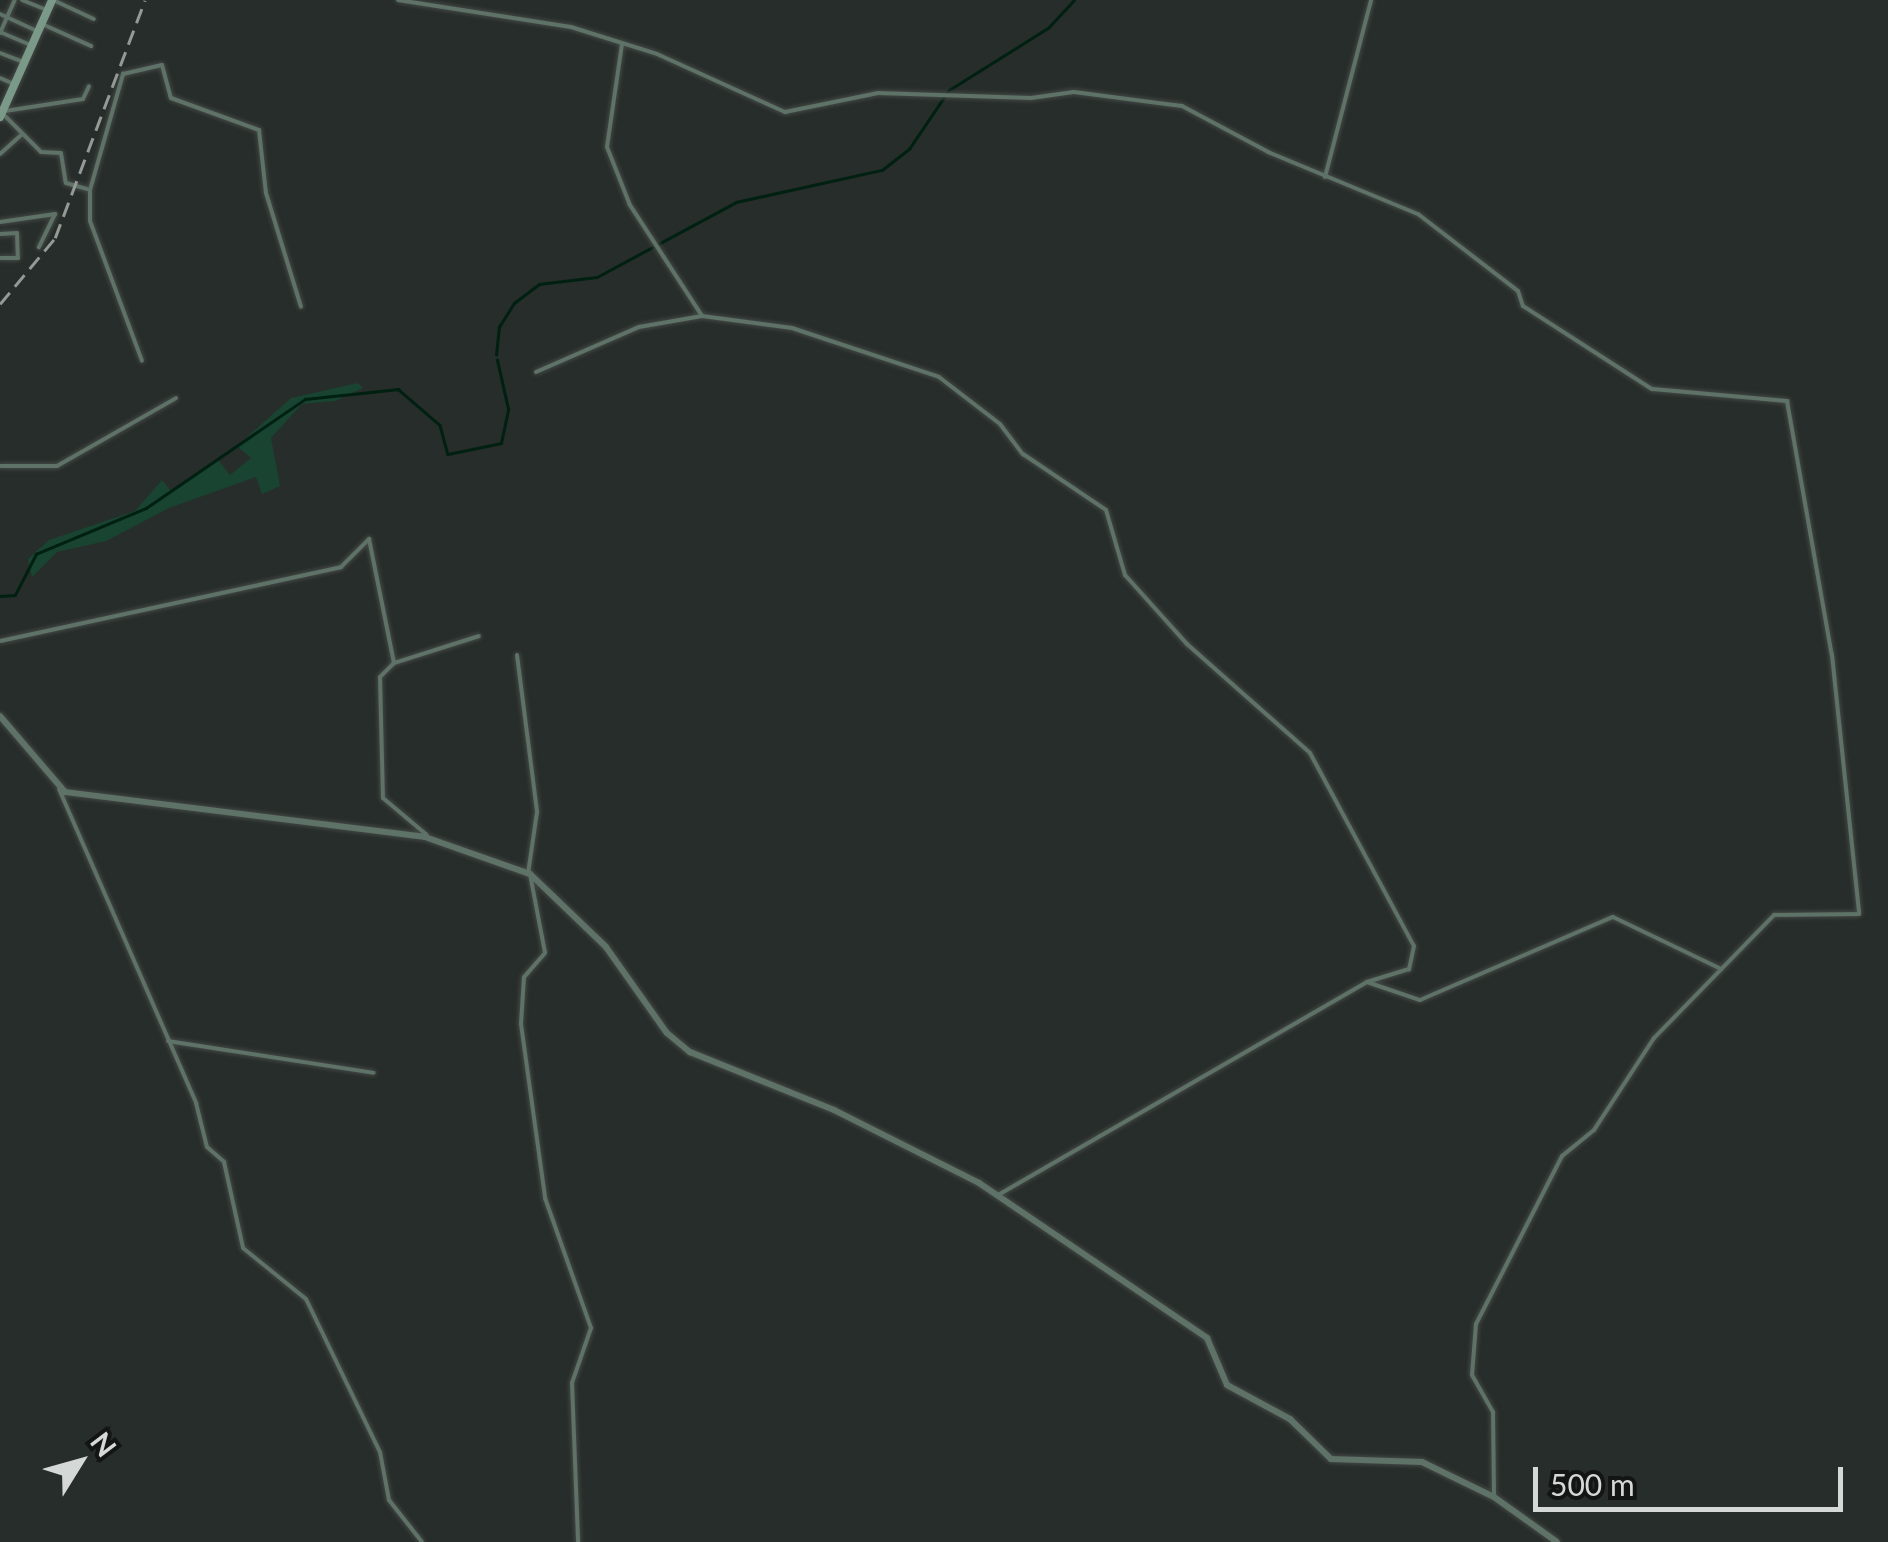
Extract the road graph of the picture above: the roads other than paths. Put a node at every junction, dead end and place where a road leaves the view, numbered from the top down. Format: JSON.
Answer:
{"nodes":[{"id":1,"x":18,"y":0,"type":"edge"},
{"id":2,"x":398,"y":0,"type":"edge"},
{"id":3,"x":1371,"y":0,"type":"edge"},
{"id":4,"x":48,"y":3,"type":"edge"},
{"id":5,"x":0,"y":14,"type":"edge"},
{"id":6,"x":7,"y":17,"type":"junction"},
{"id":7,"x":94,"y":19,"type":"dead end"},
{"id":8,"x":38,"y":29,"type":"junction"},
{"id":9,"x":0,"y":32,"type":"edge"},
{"id":10,"x":28,"y":44,"type":"junction"},
{"id":11,"x":622,"y":44,"type":"junction"},
{"id":12,"x":91,"y":46,"type":"dead end"},
{"id":13,"x":0,"y":52,"type":"edge"},
{"id":14,"x":21,"y":62,"type":"junction"},
{"id":15,"x":0,"y":78,"type":"edge"},
{"id":16,"x":12,"y":83,"type":"junction"},
{"id":17,"x":89,"y":86,"type":"dead end"},
{"id":18,"x":2,"y":113,"type":"edge"},
{"id":19,"x":22,"y":134,"type":"junction"},
{"id":20,"x":0,"y":154,"type":"edge"},
{"id":21,"x":1326,"y":177,"type":"junction"},
{"id":22,"x":90,"y":190,"type":"junction"},
{"id":23,"x":0,"y":222,"type":"edge"},
{"id":24,"x":0,"y":234,"type":"edge"},
{"id":25,"x":39,"y":247,"type":"dead end"},
{"id":26,"x":0,"y":258,"type":"edge"},
{"id":27,"x":301,"y":307,"type":"dead end"},
{"id":28,"x":702,"y":316,"type":"junction"},
{"id":29,"x":142,"y":361,"type":"dead end"},
{"id":30,"x":536,"y":372,"type":"dead end"},
{"id":31,"x":176,"y":398,"type":"dead end"},
{"id":32,"x":0,"y":466,"type":"edge"},
{"id":33,"x":479,"y":636,"type":"dead end"},
{"id":34,"x":0,"y":642,"type":"edge"},
{"id":35,"x":517,"y":655,"type":"dead end"},
{"id":36,"x":394,"y":663,"type":"junction"},
{"id":37,"x":0,"y":716,"type":"edge"},
{"id":38,"x":58,"y":789,"type":"junction"},
{"id":39,"x":432,"y":839,"type":"junction"},
{"id":40,"x":529,"y":874,"type":"junction"},
{"id":41,"x":1721,"y":969,"type":"junction"},
{"id":42,"x":1367,"y":982,"type":"junction"},
{"id":43,"x":168,"y":1042,"type":"junction"},
{"id":44,"x":374,"y":1073,"type":"dead end"},
{"id":45,"x":998,"y":1195,"type":"junction"},
{"id":46,"x":1494,"y":1498,"type":"junction"},
{"id":47,"x":422,"y":1542,"type":"edge"},
{"id":48,"x":578,"y":1542,"type":"edge"},
{"id":49,"x":1557,"y":1542,"type":"edge"}],
"edges":[{"from":1,"to":4,"type":"street"},
{"from":1,"to":6,"type":"street"},
{"from":2,"to":11,"type":"street"},
{"from":3,"to":21,"type":"street"},
{"from":4,"to":7,"type":"street"},
{"from":4,"to":8,"type":"main road"},
{"from":5,"to":6,"type":"street"},
{"from":6,"to":8,"type":"street"},
{"from":6,"to":9,"type":"street"},
{"from":8,"to":10,"type":"main road"},
{"from":8,"to":12,"type":"street"},
{"from":8,"to":18,"type":"main road"},
{"from":9,"to":10,"type":"street"},
{"from":10,"to":14,"type":"main road"},
{"from":11,"to":21,"type":"street"},
{"from":11,"to":28,"type":"street"},
{"from":13,"to":14,"type":"street"},
{"from":14,"to":16,"type":"main road"},
{"from":15,"to":16,"type":"street"},
{"from":16,"to":18,"type":"main road"},
{"from":17,"to":18,"type":"street"},
{"from":18,"to":19,"type":"street"},
{"from":19,"to":20,"type":"street"},
{"from":19,"to":22,"type":"street"},
{"from":21,"to":41,"type":"street"},
{"from":22,"to":27,"type":"street"},
{"from":22,"to":29,"type":"street"},
{"from":23,"to":25,"type":"street"},
{"from":24,"to":26,"type":"street"},
{"from":28,"to":30,"type":"street"},
{"from":28,"to":42,"type":"street"},
{"from":31,"to":32,"type":"street"},
{"from":33,"to":36,"type":"street"},
{"from":34,"to":36,"type":"street"},
{"from":35,"to":40,"type":"street"},
{"from":36,"to":39,"type":"street"},
{"from":37,"to":38,"type":"street"},
{"from":38,"to":39,"type":"street"},
{"from":38,"to":43,"type":"street"},
{"from":39,"to":40,"type":"street"},
{"from":40,"to":45,"type":"street"},
{"from":40,"to":48,"type":"street"},
{"from":41,"to":42,"type":"street"},
{"from":41,"to":46,"type":"street"},
{"from":42,"to":45,"type":"street"},
{"from":43,"to":44,"type":"street"},
{"from":43,"to":47,"type":"street"},
{"from":45,"to":46,"type":"street"},
{"from":46,"to":49,"type":"street"}]}
